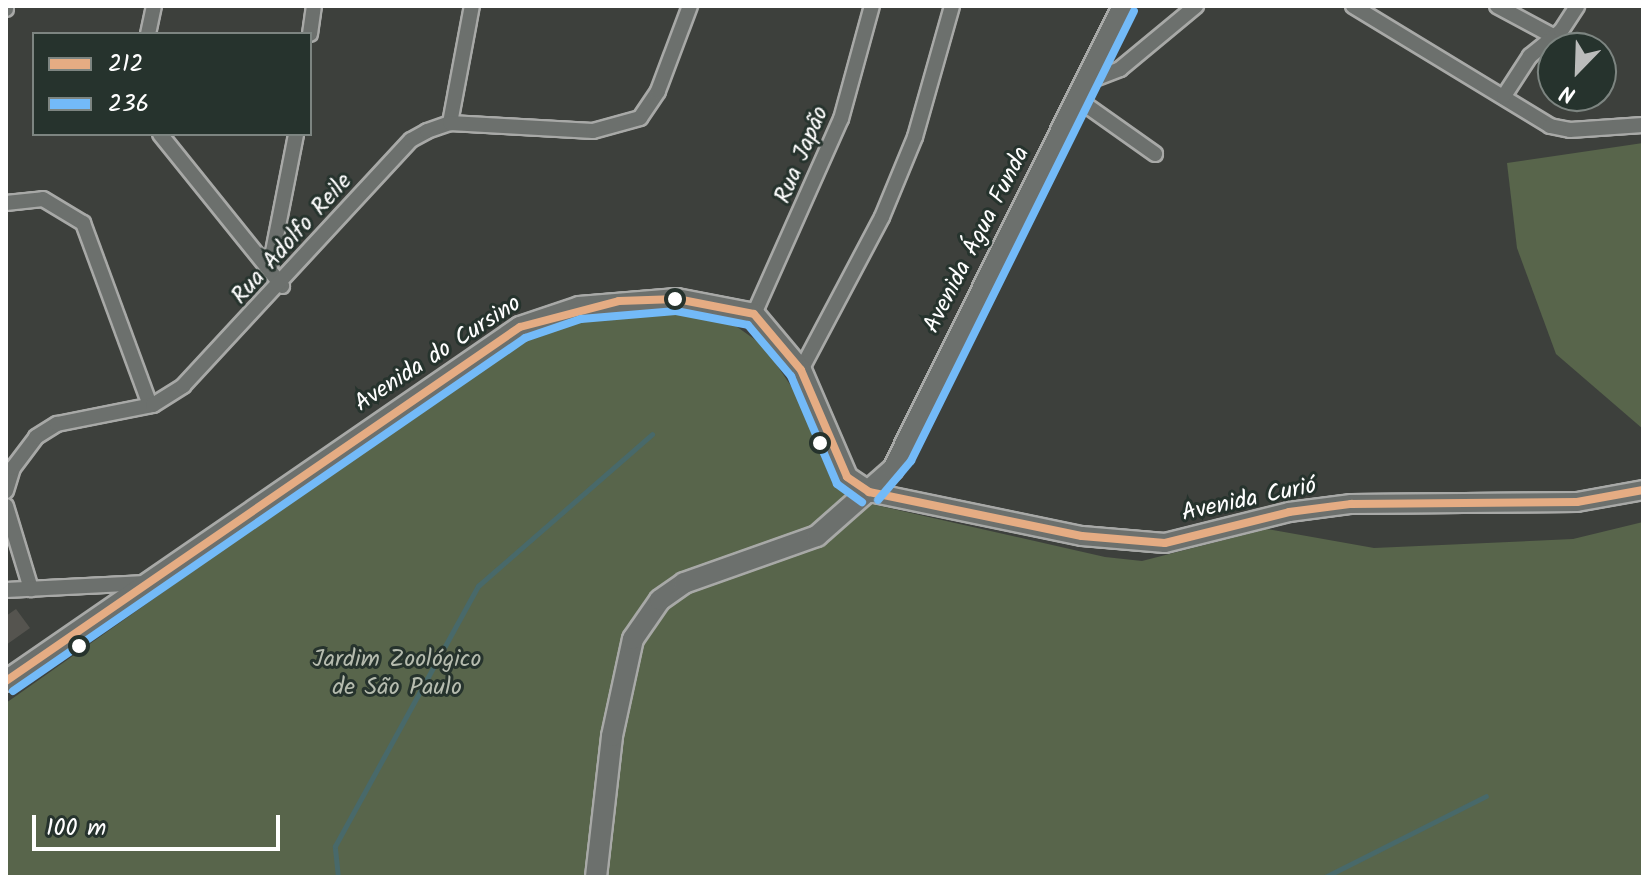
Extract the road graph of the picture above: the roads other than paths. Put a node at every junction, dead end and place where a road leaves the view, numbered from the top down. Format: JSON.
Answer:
{"nodes":[{"id":1,"x":154,"y":6,"type":"edge"},
{"id":2,"x":314,"y":6,"type":"edge"},
{"id":3,"x":472,"y":6,"type":"edge"},
{"id":4,"x":690,"y":6,"type":"edge"},
{"id":5,"x":872,"y":6,"type":"edge"},
{"id":6,"x":952,"y":6,"type":"edge"},
{"id":7,"x":1123,"y":6,"type":"edge"},
{"id":8,"x":1196,"y":6,"type":"edge"},
{"id":9,"x":1353,"y":6,"type":"edge"},
{"id":10,"x":1497,"y":6,"type":"edge"},
{"id":11,"x":1577,"y":6,"type":"edge"},
{"id":12,"x":1369,"y":10,"type":"edge"},
{"id":13,"x":148,"y":32,"type":"edge"},
{"id":14,"x":310,"y":32,"type":"edge"},
{"id":15,"x":1546,"y":32,"type":"edge"},
{"id":16,"x":1556,"y":32,"type":"edge"},
{"id":17,"x":1537,"y":50,"type":"edge"},
{"id":18,"x":1080,"y":90,"type":"junction"},
{"id":19,"x":1504,"y":96,"type":"junction"},
{"id":20,"x":450,"y":123,"type":"junction"},
{"id":21,"x":1643,"y":125,"type":"edge"},
{"id":22,"x":162,"y":136,"type":"edge"},
{"id":23,"x":296,"y":136,"type":"edge"},
{"id":24,"x":1155,"y":154,"type":"dead end"},
{"id":25,"x":6,"y":203,"type":"edge"},
{"id":26,"x":270,"y":267,"type":"junction"},
{"id":27,"x":282,"y":286,"type":"junction"},
{"id":28,"x":754,"y":314,"type":"junction"},
{"id":29,"x":801,"y":370,"type":"junction"},
{"id":30,"x":150,"y":405,"type":"junction"},
{"id":31,"x":1643,"y":490,"type":"edge"},
{"id":32,"x":6,"y":491,"type":"edge"},
{"id":33,"x":869,"y":492,"type":"junction"},
{"id":34,"x":6,"y":506,"type":"edge"},
{"id":35,"x":146,"y":583,"type":"junction"},
{"id":36,"x":31,"y":589,"type":"junction"},
{"id":37,"x":6,"y":590,"type":"edge"},
{"id":38,"x":6,"y":681,"type":"edge"},
{"id":39,"x":596,"y":877,"type":"edge"}],
"edges":[{"from":1,"to":13,"type":"street"},
{"from":2,"to":14,"type":"street"},
{"from":3,"to":20,"type":"street"},
{"from":4,"to":20,"type":"street","name":"Rua Adolfo Reile"},
{"from":5,"to":28,"type":"street","name":"Rua Japão"},
{"from":6,"to":29,"type":"street"},
{"from":7,"to":18,"type":"main road","name":"Avenida Água Funda"},
{"from":8,"to":18,"type":"street"},
{"from":9,"to":12,"type":"street"},
{"from":10,"to":15,"type":"street"},
{"from":11,"to":16,"type":"street"},
{"from":12,"to":19,"type":"street"},
{"from":17,"to":19,"type":"street"},
{"from":18,"to":24,"type":"street"},
{"from":18,"to":33,"type":"main road","name":"Avenida Água Funda"},
{"from":19,"to":21,"type":"street"},
{"from":20,"to":27,"type":"street","name":"Rua Adolfo Reile"},
{"from":22,"to":26,"type":"street"},
{"from":23,"to":26,"type":"street"},
{"from":25,"to":30,"type":"street"},
{"from":26,"to":27,"type":"street"},
{"from":27,"to":30,"type":"street","name":"Rua Adolfo Reile"},
{"from":28,"to":29,"type":"main road"},
{"from":28,"to":35,"type":"main road","name":"Avenida do Cursino"},
{"from":29,"to":33,"type":"main road"},
{"from":30,"to":32,"type":"street","name":"Rua Adolfo Reile"},
{"from":31,"to":33,"type":"street","name":"Avenida Curió"},
{"from":33,"to":39,"type":"main road","name":"Avenida Água Funda"},
{"from":34,"to":36,"type":"street"},
{"from":35,"to":36,"type":"street"},
{"from":35,"to":38,"type":"main road","name":"Avenida do Cursino"},
{"from":36,"to":37,"type":"street"}]}
